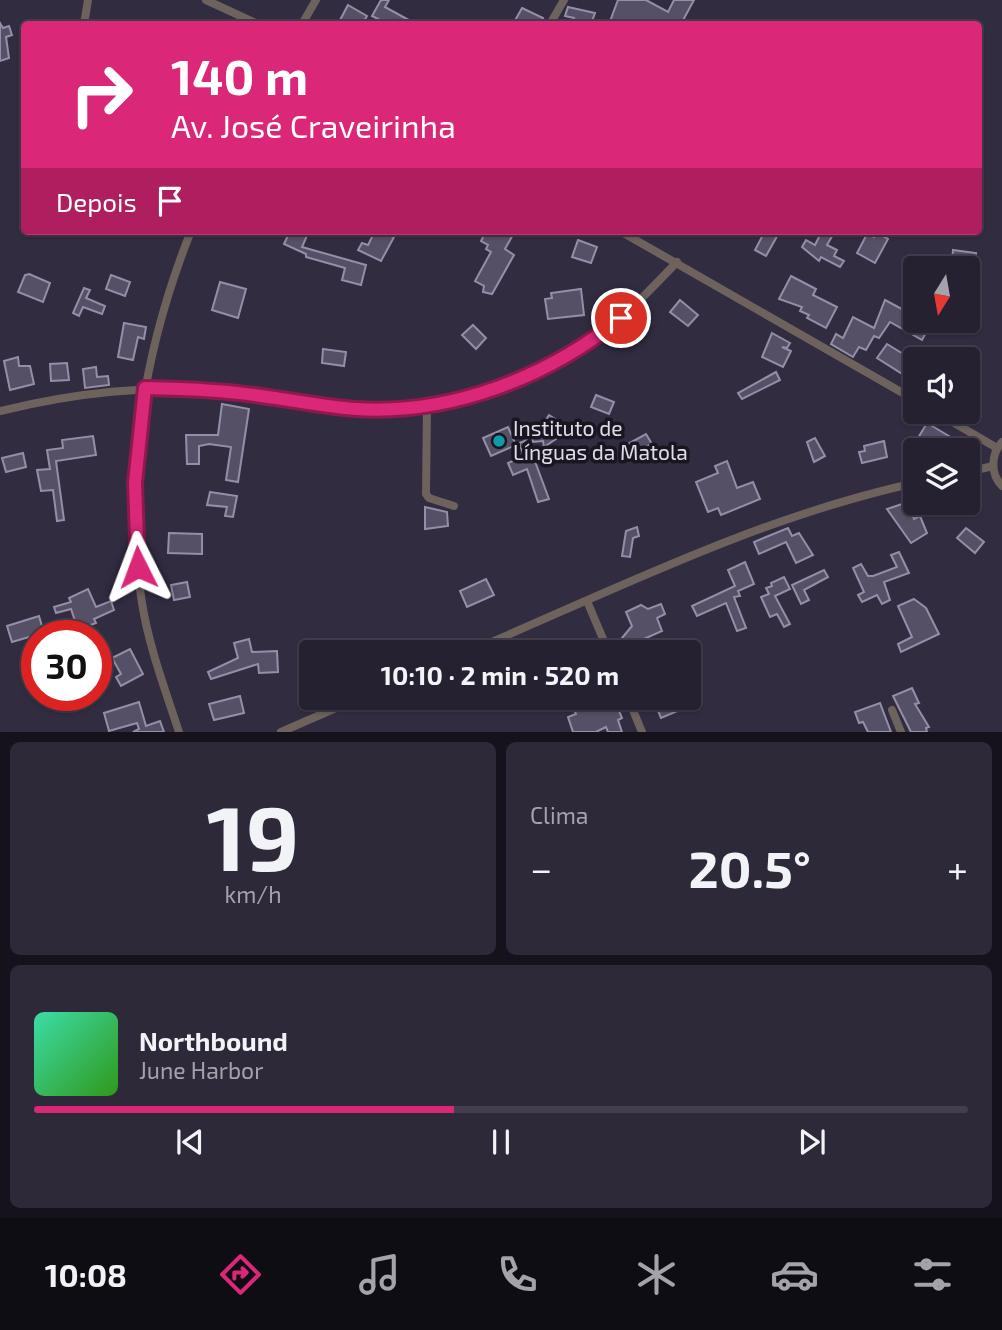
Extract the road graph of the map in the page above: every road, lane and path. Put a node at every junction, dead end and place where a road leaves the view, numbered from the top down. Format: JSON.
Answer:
{"nodes":[{"id":1,"x":88,"y":0,"type":"edge"},
{"id":2,"x":206,"y":0,"type":"edge"},
{"id":3,"x":316,"y":0,"type":"edge"},
{"id":4,"x":564,"y":0,"type":"edge"},
{"id":5,"x":84,"y":21,"type":"edge"},
{"id":6,"x":252,"y":21,"type":"edge"},
{"id":7,"x":304,"y":21,"type":"edge"},
{"id":8,"x":552,"y":21,"type":"edge"},
{"id":9,"x":190,"y":235,"type":"edge"},
{"id":10,"x":627,"y":235,"type":"edge"},
{"id":11,"x":677,"y":262,"type":"junction"},
{"id":12,"x":145,"y":388,"type":"junction"},
{"id":13,"x":903,"y":393,"type":"edge"},
{"id":14,"x":427,"y":405,"type":"junction"},
{"id":15,"x":0,"y":411,"type":"edge"},
{"id":16,"x":959,"y":424,"type":"edge"},
{"id":17,"x":1000,"y":445,"type":"edge"},
{"id":18,"x":993,"y":466,"type":"junction"},
{"id":19,"x":980,"y":469,"type":"edge"},
{"id":20,"x":903,"y":486,"type":"edge"},
{"id":21,"x":1002,"y":486,"type":"edge"},
{"id":22,"x":454,"y":506,"type":"dead end"},
{"id":23,"x":587,"y":601,"type":"junction"},
{"id":24,"x":496,"y":640,"type":"edge"},
{"id":25,"x":604,"y":640,"type":"edge"},
{"id":26,"x":331,"y":710,"type":"edge"},
{"id":27,"x":633,"y":710,"type":"edge"},
{"id":28,"x":892,"y":710,"type":"dead end"},
{"id":29,"x":179,"y":732,"type":"edge"},
{"id":30,"x":281,"y":732,"type":"edge"},
{"id":31,"x":642,"y":732,"type":"edge"},
{"id":32,"x":901,"y":732,"type":"edge"}],
"edges":[{"from":1,"to":5,"type":"street"},
{"from":2,"to":6,"type":"street"},
{"from":3,"to":7,"type":"street"},
{"from":4,"to":8,"type":"street"},
{"from":9,"to":12,"type":"street"},
{"from":10,"to":11,"type":"street"},
{"from":11,"to":13,"type":"street"},
{"from":11,"to":14,"type":"street"},
{"from":12,"to":14,"type":"street"},
{"from":12,"to":15,"type":"street"},
{"from":12,"to":29,"type":"street"},
{"from":14,"to":22,"type":"street"},
{"from":16,"to":17,"type":"street"},
{"from":17,"to":18,"type":"street"},
{"from":18,"to":19,"type":"street"},
{"from":18,"to":21,"type":"street"},
{"from":20,"to":23,"type":"street"},
{"from":23,"to":24,"type":"street"},
{"from":23,"to":25,"type":"street"},
{"from":26,"to":30,"type":"street"},
{"from":27,"to":31,"type":"street"},
{"from":28,"to":32,"type":"street"}]}
